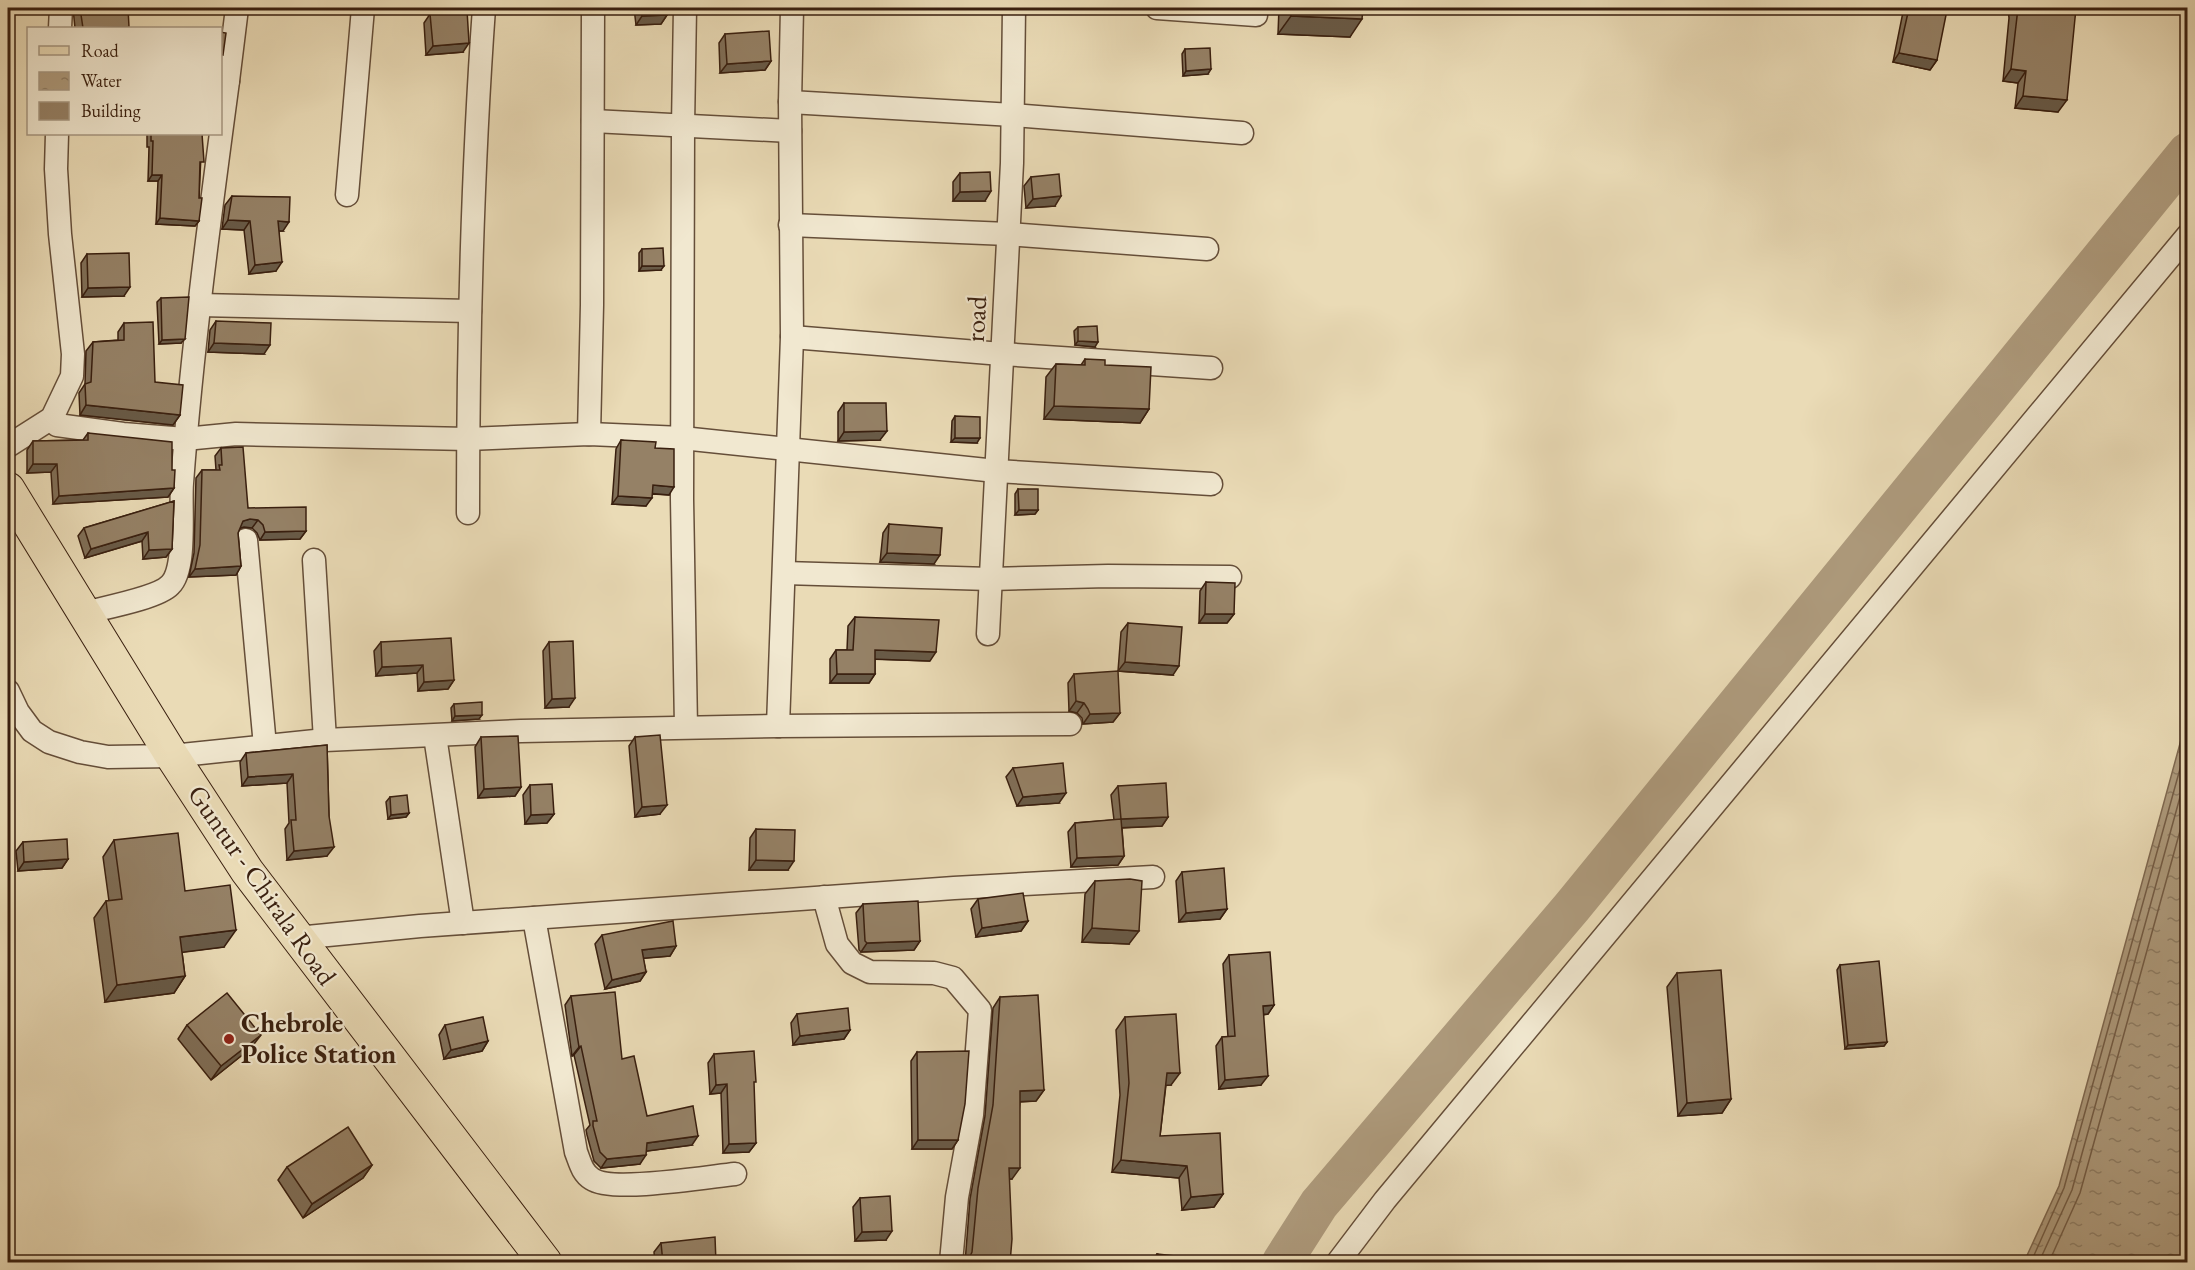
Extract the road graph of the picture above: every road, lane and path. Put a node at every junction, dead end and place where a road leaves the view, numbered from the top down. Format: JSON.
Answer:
{"nodes":[{"id":1,"x":61,"y":8,"type":"edge"},
{"id":2,"x":237,"y":8,"type":"edge"},
{"id":3,"x":363,"y":8,"type":"edge"},
{"id":4,"x":484,"y":8,"type":"edge"},
{"id":5,"x":592,"y":8,"type":"edge"},
{"id":6,"x":685,"y":8,"type":"edge"},
{"id":7,"x":792,"y":8,"type":"edge"},
{"id":8,"x":1014,"y":8,"type":"edge"},
{"id":9,"x":1158,"y":8,"type":"edge"},
{"id":10,"x":1256,"y":15,"type":"dead end"},
{"id":11,"x":60,"y":27,"type":"edge"},
{"id":12,"x":224,"y":81,"type":"edge"},
{"id":13,"x":222,"y":99,"type":"edge"},
{"id":14,"x":789,"y":102,"type":"junction"},
{"id":15,"x":1012,"y":116,"type":"junction"},
{"id":16,"x":593,"y":121,"type":"junction"},
{"id":17,"x":682,"y":126,"type":"junction"},
{"id":18,"x":790,"y":131,"type":"junction"},
{"id":19,"x":1242,"y":133,"type":"dead end"},
{"id":20,"x":57,"y":135,"type":"edge"},
{"id":21,"x":218,"y":135,"type":"edge"},
{"id":22,"x":347,"y":195,"type":"dead end"},
{"id":23,"x":790,"y":225,"type":"junction"},
{"id":24,"x":1008,"y":234,"type":"junction"},
{"id":25,"x":2187,"y":235,"type":"edge"},
{"id":26,"x":1207,"y":249,"type":"dead end"},
{"id":27,"x":199,"y":305,"type":"junction"},
{"id":28,"x":470,"y":311,"type":"junction"},
{"id":29,"x":792,"y":337,"type":"junction"},
{"id":30,"x":1002,"y":354,"type":"junction"},
{"id":31,"x":1211,"y":368,"type":"dead end"},
{"id":32,"x":52,"y":418,"type":"junction"},
{"id":33,"x":589,"y":434,"type":"junction"},
{"id":34,"x":682,"y":438,"type":"junction"},
{"id":35,"x":185,"y":439,"type":"junction"},
{"id":36,"x":468,"y":439,"type":"junction"},
{"id":37,"x":8,"y":447,"type":"edge"},
{"id":38,"x":787,"y":448,"type":"junction"},
{"id":39,"x":996,"y":471,"type":"junction"},
{"id":40,"x":1211,"y":484,"type":"dead end"},
{"id":41,"x":8,"y":489,"type":"edge"},
{"id":42,"x":468,"y":513,"type":"dead end"},
{"id":43,"x":246,"y":540,"type":"dead end"},
{"id":44,"x":314,"y":560,"type":"dead end"},
{"id":45,"x":784,"y":573,"type":"junction"},
{"id":46,"x":1230,"y":577,"type":"dead end"},
{"id":47,"x":990,"y":579,"type":"junction"},
{"id":48,"x":84,"y":613,"type":"junction"},
{"id":49,"x":988,"y":634,"type":"dead end"},
{"id":50,"x":8,"y":691,"type":"edge"},
{"id":51,"x":1070,"y":724,"type":"dead end"},
{"id":52,"x":778,"y":726,"type":"junction"},
{"id":53,"x":686,"y":727,"type":"junction"},
{"id":54,"x":435,"y":736,"type":"junction"},
{"id":55,"x":325,"y":740,"type":"junction"},
{"id":56,"x":265,"y":746,"type":"junction"},
{"id":57,"x":172,"y":756,"type":"junction"},
{"id":58,"x":1153,"y":877,"type":"dead end"},
{"id":59,"x":824,"y":897,"type":"junction"},
{"id":60,"x":534,"y":918,"type":"junction"},
{"id":61,"x":463,"y":923,"type":"junction"},
{"id":62,"x":297,"y":938,"type":"junction"},
{"id":63,"x":735,"y":1174,"type":"dead end"},
{"id":64,"x":545,"y":1263,"type":"edge"},
{"id":65,"x":951,"y":1263,"type":"edge"},
{"id":66,"x":1338,"y":1263,"type":"edge"}],
"edges":[{"from":1,"to":11,"type":"street"},
{"from":2,"to":12,"type":"street"},
{"from":3,"to":22,"type":"street"},
{"from":4,"to":28,"type":"street"},
{"from":5,"to":16,"type":"street"},
{"from":6,"to":17,"type":"street"},
{"from":7,"to":14,"type":"street"},
{"from":8,"to":15,"type":"street","name":"road"},
{"from":9,"to":10,"type":"street"},
{"from":12,"to":13,"type":"street"},
{"from":14,"to":15,"type":"street"},
{"from":14,"to":18,"type":"street"},
{"from":15,"to":19,"type":"street"},
{"from":15,"to":24,"type":"street","name":"road"},
{"from":16,"to":17,"type":"street"},
{"from":16,"to":33,"type":"street"},
{"from":17,"to":18,"type":"street"},
{"from":17,"to":34,"type":"street"},
{"from":18,"to":23,"type":"street"},
{"from":20,"to":32,"type":"street"},
{"from":21,"to":27,"type":"street"},
{"from":23,"to":24,"type":"street"},
{"from":23,"to":29,"type":"street"},
{"from":24,"to":26,"type":"street"},
{"from":24,"to":30,"type":"street","name":"road"},
{"from":25,"to":66,"type":"street"},
{"from":27,"to":28,"type":"street"},
{"from":27,"to":35,"type":"street"},
{"from":28,"to":36,"type":"street"},
{"from":29,"to":30,"type":"street"},
{"from":29,"to":38,"type":"street"},
{"from":30,"to":31,"type":"street"},
{"from":30,"to":39,"type":"street","name":"road"},
{"from":32,"to":35,"type":"street"},
{"from":32,"to":37,"type":"street"},
{"from":33,"to":34,"type":"street"},
{"from":33,"to":36,"type":"street"},
{"from":34,"to":38,"type":"street"},
{"from":34,"to":53,"type":"street"},
{"from":35,"to":36,"type":"street"},
{"from":35,"to":48,"type":"street"},
{"from":36,"to":42,"type":"street"},
{"from":38,"to":39,"type":"street"},
{"from":38,"to":45,"type":"street"},
{"from":39,"to":40,"type":"street"},
{"from":39,"to":47,"type":"street","name":"road"},
{"from":41,"to":48,"type":"main road","name":"Guntur - Chirala Road"},
{"from":43,"to":56,"type":"street"},
{"from":44,"to":55,"type":"street"},
{"from":45,"to":47,"type":"street"},
{"from":45,"to":52,"type":"street"},
{"from":46,"to":47,"type":"street"},
{"from":47,"to":49,"type":"street","name":"road"},
{"from":48,"to":57,"type":"main road","name":"Guntur - Chirala Road"},
{"from":50,"to":57,"type":"street"},
{"from":51,"to":52,"type":"street"},
{"from":52,"to":53,"type":"street"},
{"from":53,"to":54,"type":"street"},
{"from":54,"to":55,"type":"street"},
{"from":54,"to":61,"type":"street"},
{"from":55,"to":56,"type":"street"},
{"from":56,"to":57,"type":"street"},
{"from":57,"to":62,"type":"main road","name":"Guntur - Chirala Road"},
{"from":58,"to":59,"type":"street"},
{"from":59,"to":60,"type":"street"},
{"from":59,"to":65,"type":"street"},
{"from":60,"to":61,"type":"street"},
{"from":60,"to":63,"type":"street"},
{"from":61,"to":62,"type":"street"},
{"from":62,"to":64,"type":"main road","name":"Guntur - Chirala Road"}]}
